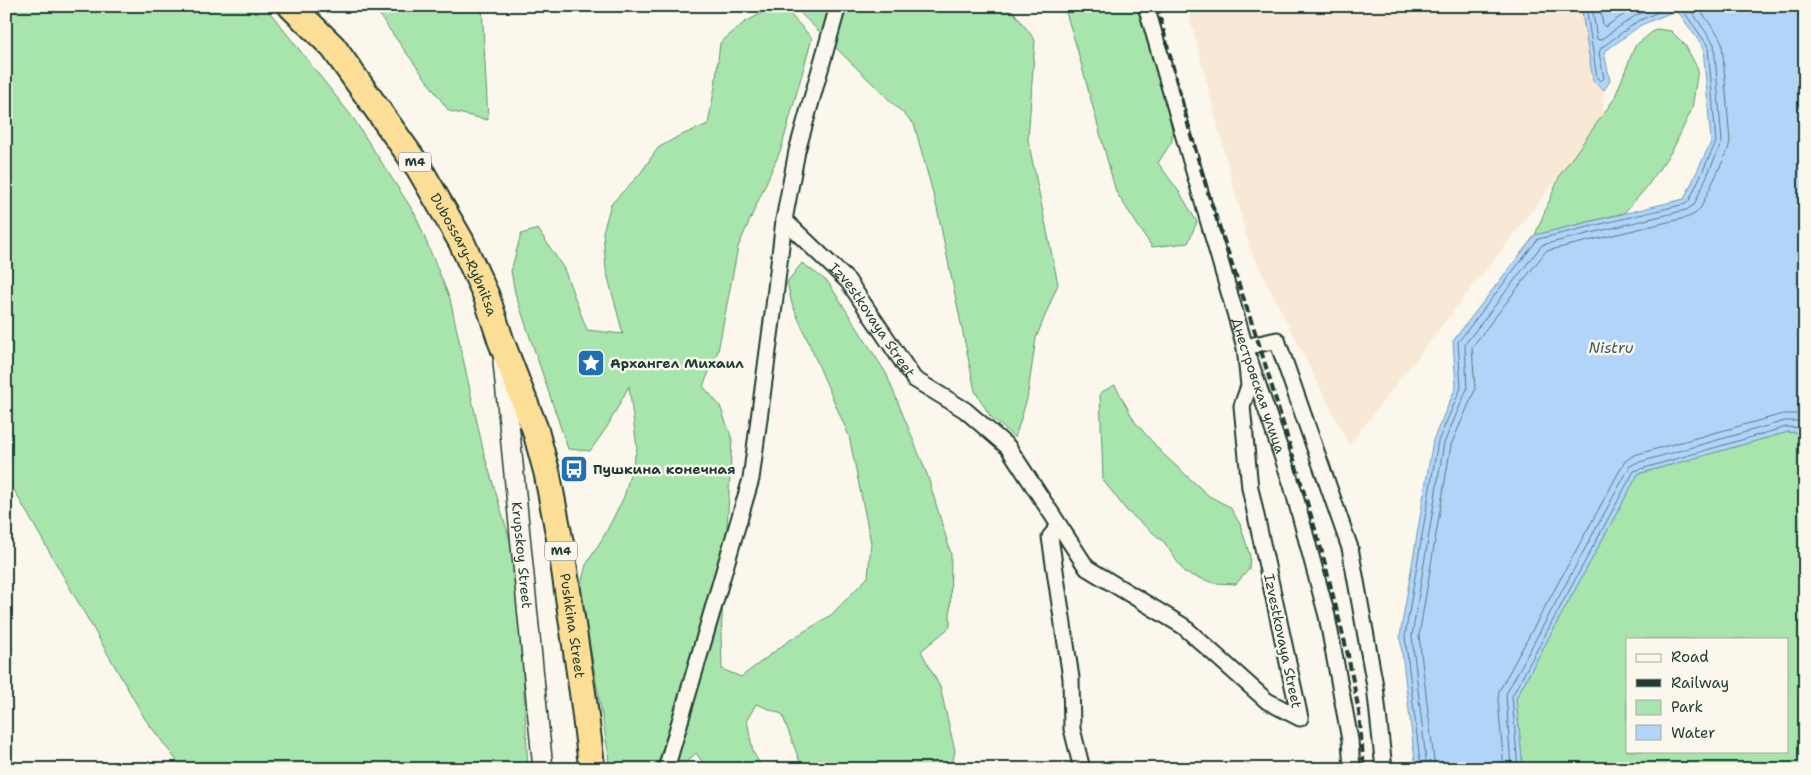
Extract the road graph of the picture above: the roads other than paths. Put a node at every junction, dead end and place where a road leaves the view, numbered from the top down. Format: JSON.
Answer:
{"nodes":[{"id":1,"x":291,"y":6,"type":"edge"},
{"id":2,"x":838,"y":6,"type":"edge"},
{"id":3,"x":1146,"y":6,"type":"edge"},
{"id":4,"x":784,"y":220,"type":"junction"},
{"id":5,"x":501,"y":341,"type":"junction"},
{"id":6,"x":1245,"y":347,"type":"junction"},
{"id":7,"x":1059,"y":526,"type":"junction"},
{"id":8,"x":668,"y":763,"type":"edge"},
{"id":9,"x":543,"y":769,"type":"edge"},
{"id":10,"x":592,"y":769,"type":"edge"},
{"id":11,"x":681,"y":769,"type":"edge"},
{"id":12,"x":1082,"y":769,"type":"edge"},
{"id":13,"x":1352,"y":769,"type":"edge"},
{"id":14,"x":1384,"y":769,"type":"edge"}],
"edges":[{"from":1,"to":5,"type":"highway","name":"Dubossary-Rybnitsa","number":"M4"},
{"from":2,"to":4,"type":"street"},
{"from":3,"to":6,"type":"street","name":"Днестровская улица"},
{"from":4,"to":7,"type":"street","name":"Izvestkovaya Street"},
{"from":4,"to":8,"type":"street"},
{"from":5,"to":9,"type":"street","name":"Krupskoy Street"},
{"from":5,"to":10,"type":"highway","name":"Pushkina Street","number":"M4"},
{"from":6,"to":7,"type":"street","name":"Izvestkovaya Street"},
{"from":6,"to":13,"type":"street","name":"Днестровская улица"},
{"from":6,"to":14,"type":"street"},
{"from":7,"to":12,"type":"street"},
{"from":8,"to":11,"type":"street"}]}
